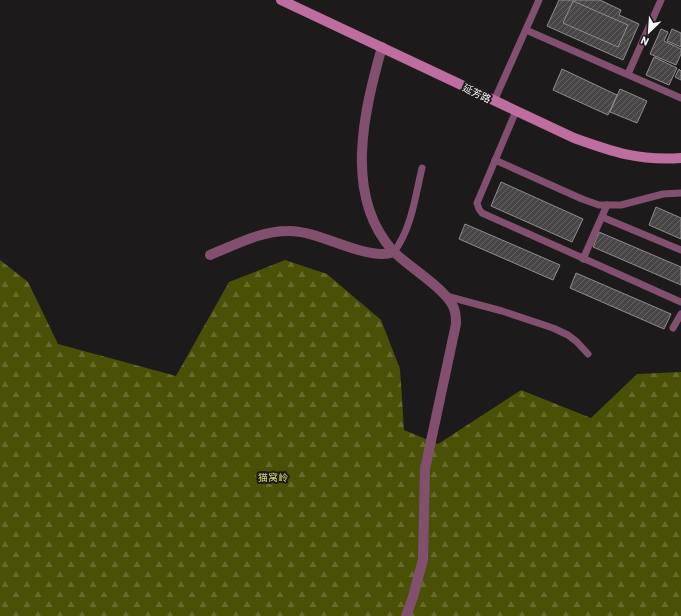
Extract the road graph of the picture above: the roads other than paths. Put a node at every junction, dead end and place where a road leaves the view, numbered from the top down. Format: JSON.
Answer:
{"nodes":[{"id":1,"x":281,"y":0,"type":"edge"},
{"id":2,"x":539,"y":0,"type":"edge"},
{"id":3,"x":661,"y":0,"type":"edge"},
{"id":4,"x":526,"y":30,"type":"junction"},
{"id":5,"x":382,"y":47,"type":"junction"},
{"id":6,"x":628,"y":74,"type":"junction"},
{"id":7,"x":681,"y":98,"type":"edge"},
{"id":8,"x":494,"y":101,"type":"junction"},
{"id":9,"x":516,"y":111,"type":"junction"},
{"id":10,"x":681,"y":158,"type":"edge"},
{"id":11,"x":495,"y":160,"type":"junction"},
{"id":12,"x":422,"y":168,"type":"dead end"},
{"id":13,"x":681,"y":193,"type":"edge"},
{"id":14,"x":607,"y":205,"type":"junction"},
{"id":15,"x":602,"y":217,"type":"junction"},
{"id":16,"x":681,"y":250,"type":"edge"},
{"id":17,"x":394,"y":252,"type":"junction"},
{"id":18,"x":210,"y":255,"type":"dead end"},
{"id":19,"x":583,"y":259,"type":"junction"},
{"id":20,"x":446,"y":296,"type":"junction"},
{"id":21,"x":681,"y":302,"type":"edge"},
{"id":22,"x":681,"y":314,"type":"edge"},
{"id":23,"x":673,"y":328,"type":"dead end"},
{"id":24,"x":588,"y":354,"type":"dead end"},
{"id":25,"x":406,"y":616,"type":"edge"}],
"edges":[{"from":1,"to":5,"type":"main road","name":"延芳路"},
{"from":2,"to":4,"type":"lane"},
{"from":3,"to":6,"type":"lane"},
{"from":4,"to":6,"type":"lane"},
{"from":4,"to":8,"type":"lane"},
{"from":5,"to":8,"type":"main road","name":"延芳路"},
{"from":5,"to":17,"type":"street"},
{"from":6,"to":7,"type":"lane"},
{"from":8,"to":9,"type":"main road","name":"延芳路"},
{"from":9,"to":10,"type":"main road","name":"延芳路"},
{"from":9,"to":11,"type":"lane"},
{"from":11,"to":14,"type":"lane"},
{"from":11,"to":19,"type":"lane"},
{"from":12,"to":17,"type":"lane"},
{"from":13,"to":14,"type":"lane"},
{"from":14,"to":15,"type":"lane"},
{"from":15,"to":16,"type":"lane"},
{"from":15,"to":19,"type":"lane"},
{"from":17,"to":18,"type":"street"},
{"from":17,"to":20,"type":"street"},
{"from":19,"to":21,"type":"lane"},
{"from":20,"to":24,"type":"lane"},
{"from":20,"to":25,"type":"street"},
{"from":22,"to":23,"type":"lane"}]}
